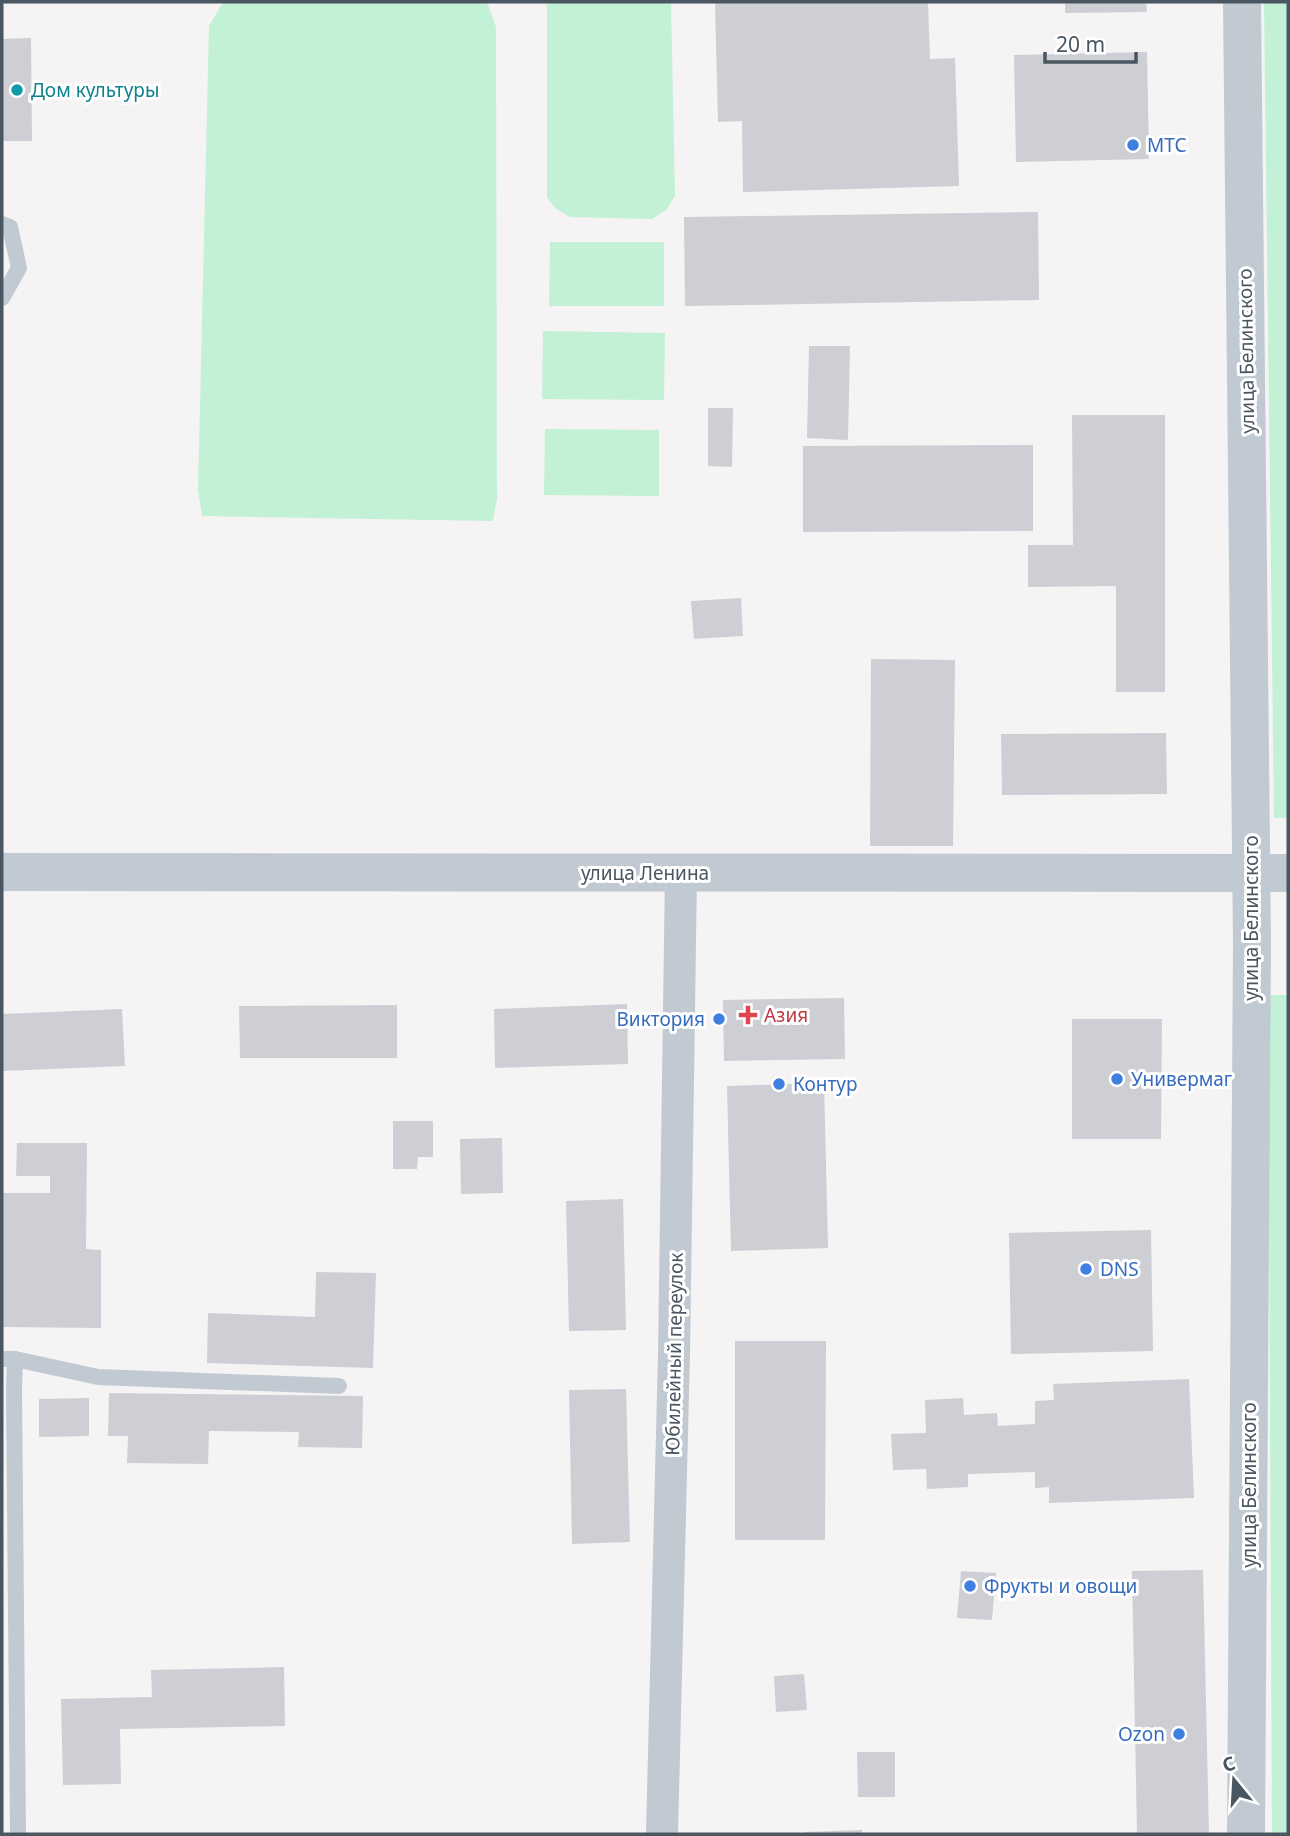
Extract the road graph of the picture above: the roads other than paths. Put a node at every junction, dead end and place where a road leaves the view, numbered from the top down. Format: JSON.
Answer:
{"nodes":[{"id":1,"x":1242,"y":2,"type":"edge"},
{"id":2,"x":2,"y":224,"type":"edge"},
{"id":3,"x":2,"y":298,"type":"edge"},
{"id":4,"x":2,"y":872,"type":"edge"},
{"id":5,"x":681,"y":873,"type":"junction"},
{"id":6,"x":1270,"y":873,"type":"edge"},
{"id":7,"x":9,"y":1359,"type":"edge"},
{"id":8,"x":339,"y":1386,"type":"dead end"},
{"id":9,"x":18,"y":1834,"type":"edge"},
{"id":10,"x":662,"y":1834,"type":"edge"},
{"id":11,"x":1246,"y":1834,"type":"edge"}],
"edges":[{"from":1,"to":6,"type":"street","name":"улица Белинского"},
{"from":2,"to":3,"type":"lane"},
{"from":4,"to":5,"type":"street","name":"улица Ленина"},
{"from":5,"to":6,"type":"street","name":"улица Ленина"},
{"from":5,"to":10,"type":"street","name":"Юбилейный переулок"},
{"from":6,"to":11,"type":"street","name":"улица Белинского"},
{"from":7,"to":8,"type":"lane"},
{"from":7,"to":9,"type":"lane"}]}
